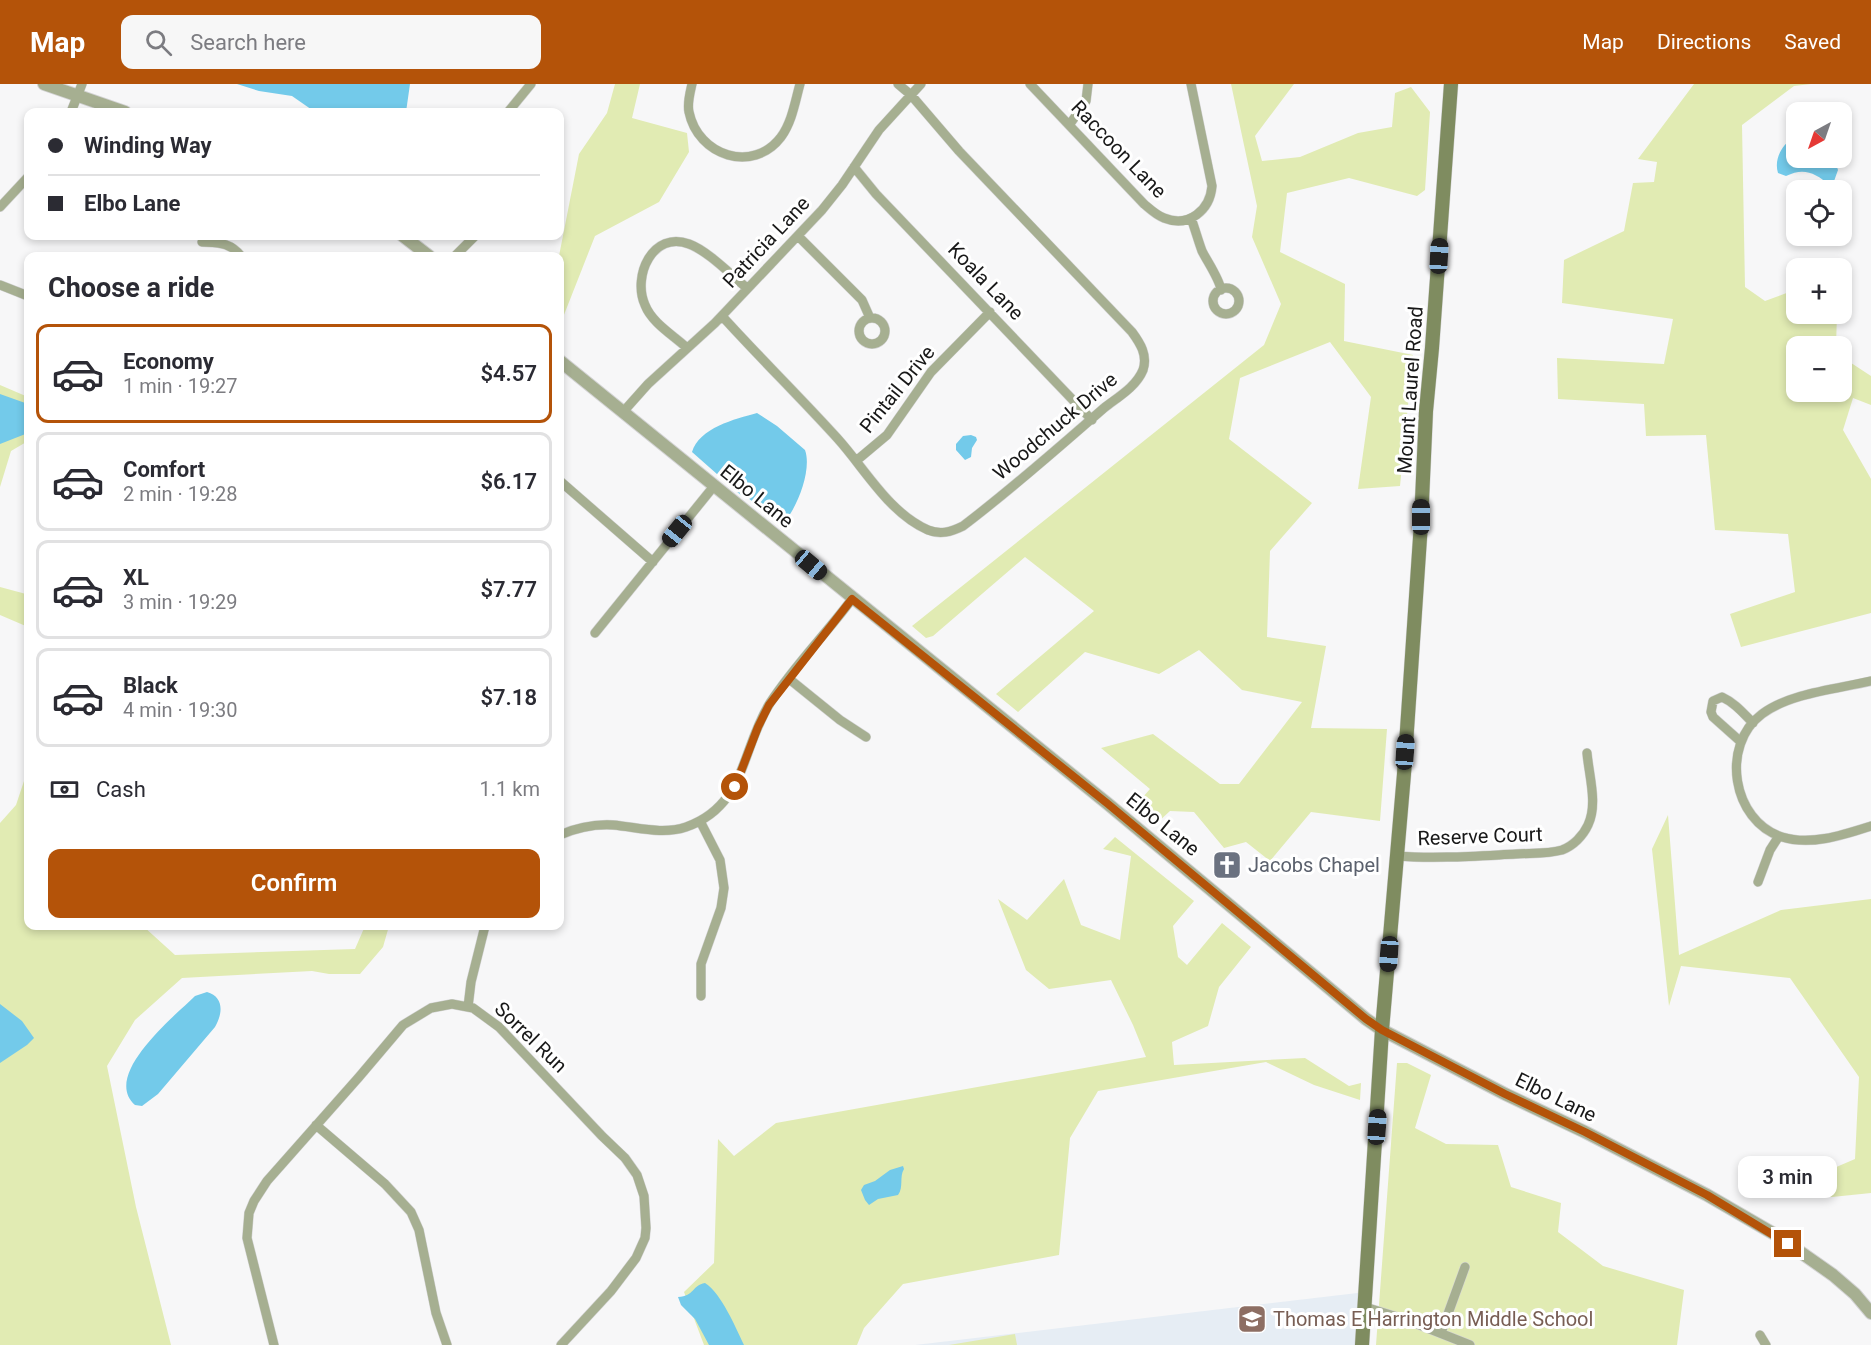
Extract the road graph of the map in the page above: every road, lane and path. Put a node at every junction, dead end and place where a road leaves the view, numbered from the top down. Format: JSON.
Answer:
{"nodes":[{"id":1,"x":44,"y":84,"type":"edge"},
{"id":2,"x":531,"y":84,"type":"edge"},
{"id":3,"x":692,"y":84,"type":"edge"},
{"id":4,"x":800,"y":84,"type":"edge"},
{"id":5,"x":898,"y":84,"type":"edge"},
{"id":6,"x":921,"y":84,"type":"edge"},
{"id":7,"x":1030,"y":84,"type":"edge"},
{"id":8,"x":1088,"y":84,"type":"edge"},
{"id":9,"x":1191,"y":84,"type":"edge"},
{"id":10,"x":1451,"y":84,"type":"edge"},
{"id":11,"x":80,"y":90,"type":"edge"},
{"id":12,"x":911,"y":95,"type":"junction"},
{"id":13,"x":73,"y":108,"type":"edge"},
{"id":14,"x":116,"y":108,"type":"edge"},
{"id":15,"x":511,"y":108,"type":"edge"},
{"id":16,"x":1070,"y":124,"type":"junction"},
{"id":17,"x":854,"y":167,"type":"junction"},
{"id":18,"x":24,"y":181,"type":"edge"},
{"id":19,"x":0,"y":207,"type":"edge"},
{"id":20,"x":1191,"y":218,"type":"junction"},
{"id":21,"x":798,"y":236,"type":"junction"},
{"id":22,"x":408,"y":240,"type":"edge"},
{"id":23,"x":471,"y":240,"type":"edge"},
{"id":24,"x":202,"y":242,"type":"dead end"},
{"id":25,"x":238,"y":252,"type":"edge"},
{"id":26,"x":424,"y":252,"type":"edge"},
{"id":27,"x":459,"y":252,"type":"edge"},
{"id":28,"x":0,"y":285,"type":"edge"},
{"id":29,"x":747,"y":288,"type":"junction"},
{"id":30,"x":1221,"y":290,"type":"dead end"},
{"id":31,"x":24,"y":294,"type":"edge"},
{"id":32,"x":990,"y":312,"type":"junction"},
{"id":33,"x":722,"y":316,"type":"junction"},
{"id":34,"x":870,"y":318,"type":"dead end"},
{"id":35,"x":687,"y":348,"type":"junction"},
{"id":36,"x":564,"y":364,"type":"edge"},
{"id":37,"x":623,"y":412,"type":"junction"},
{"id":38,"x":1092,"y":420,"type":"junction"},
{"id":39,"x":856,"y":462,"type":"junction"},
{"id":40,"x":564,"y":484,"type":"edge"},
{"id":41,"x":714,"y":486,"type":"junction"},
{"id":42,"x":653,"y":562,"type":"junction"},
{"id":43,"x":852,"y":599,"type":"junction"},
{"id":44,"x":595,"y":633,"type":"dead end"},
{"id":45,"x":789,"y":678,"type":"junction"},
{"id":46,"x":1871,"y":681,"type":"edge"},
{"id":47,"x":1753,"y":723,"type":"junction"},
{"id":48,"x":866,"y":737,"type":"dead end"},
{"id":49,"x":1741,"y":742,"type":"junction"},
{"id":50,"x":1587,"y":753,"type":"dead end"},
{"id":51,"x":700,"y":820,"type":"junction"},
{"id":52,"x":1871,"y":826,"type":"edge"},
{"id":53,"x":564,"y":832,"type":"edge"},
{"id":54,"x":1779,"y":836,"type":"junction"},
{"id":55,"x":1396,"y":856,"type":"junction"},
{"id":56,"x":1758,"y":882,"type":"dead end"},
{"id":57,"x":484,"y":930,"type":"edge"},
{"id":58,"x":701,"y":996,"type":"dead end"},
{"id":59,"x":468,"y":1007,"type":"junction"},
{"id":60,"x":1382,"y":1030,"type":"junction"},
{"id":61,"x":316,"y":1125,"type":"junction"},
{"id":62,"x":1465,"y":1267,"type":"dead end"},
{"id":63,"x":1365,"y":1307,"type":"junction"},
{"id":64,"x":1871,"y":1313,"type":"edge"},
{"id":65,"x":1441,"y":1333,"type":"junction"},
{"id":66,"x":1760,"y":1335,"type":"dead end"},
{"id":67,"x":565,"y":1344,"type":"edge"},
{"id":68,"x":274,"y":1345,"type":"edge"},
{"id":69,"x":447,"y":1345,"type":"edge"},
{"id":70,"x":1362,"y":1345,"type":"edge"},
{"id":71,"x":1470,"y":1345,"type":"edge"},
{"id":72,"x":1766,"y":1345,"type":"edge"}],
"edges":[{"from":1,"to":11,"type":"street"},
{"from":2,"to":15,"type":"street"},
{"from":3,"to":4,"type":"street"},
{"from":5,"to":12,"type":"street","name":"Woodchuck Drive"},
{"from":6,"to":12,"type":"street","name":"Patricia Lane"},
{"from":7,"to":16,"type":"street","name":"Raccoon Lane"},
{"from":8,"to":16,"type":"street"},
{"from":9,"to":20,"type":"street"},
{"from":10,"to":55,"type":"main road","name":"Mount Laurel Road"},
{"from":11,"to":13,"type":"street"},
{"from":11,"to":14,"type":"street"},
{"from":12,"to":17,"type":"street","name":"Patricia Lane"},
{"from":12,"to":38,"type":"street","name":"Woodchuck Drive"},
{"from":16,"to":20,"type":"street","name":"Raccoon Lane"},
{"from":17,"to":21,"type":"street","name":"Patricia Lane"},
{"from":17,"to":32,"type":"street","name":"Koala Lane"},
{"from":18,"to":19,"type":"street"},
{"from":20,"to":30,"type":"street"},
{"from":21,"to":29,"type":"street","name":"Patricia Lane"},
{"from":21,"to":34,"type":"street"},
{"from":22,"to":26,"type":"street"},
{"from":23,"to":27,"type":"street"},
{"from":24,"to":25,"type":"street"},
{"from":28,"to":31,"type":"street"},
{"from":29,"to":33,"type":"street","name":"Patricia Lane"},
{"from":29,"to":35,"type":"street"},
{"from":32,"to":38,"type":"street","name":"Koala Lane"},
{"from":32,"to":39,"type":"street","name":"Pintail Drive"},
{"from":33,"to":35,"type":"street","name":"Patricia Lane"},
{"from":33,"to":39,"type":"street","name":"Woodchuck Drive"},
{"from":35,"to":37,"type":"street","name":"Patricia Lane"},
{"from":36,"to":37,"type":"street","name":"Elbo Lane"},
{"from":37,"to":41,"type":"street","name":"Elbo Lane"},
{"from":38,"to":39,"type":"street","name":"Woodchuck Drive"},
{"from":40,"to":42,"type":"street"},
{"from":41,"to":42,"type":"street"},
{"from":41,"to":43,"type":"street","name":"Elbo Lane"},
{"from":42,"to":44,"type":"street"},
{"from":43,"to":45,"type":"street"},
{"from":43,"to":60,"type":"street","name":"Elbo Lane"},
{"from":45,"to":48,"type":"street"},
{"from":45,"to":51,"type":"street"},
{"from":46,"to":47,"type":"street"},
{"from":47,"to":49,"type":"street"},
{"from":47,"to":49,"type":"street"},
{"from":49,"to":54,"type":"street"},
{"from":50,"to":55,"type":"street","name":"Reserve Court"},
{"from":51,"to":53,"type":"street"},
{"from":51,"to":58,"type":"street"},
{"from":52,"to":54,"type":"street"},
{"from":54,"to":56,"type":"street"},
{"from":55,"to":60,"type":"main road","name":"Mount Laurel Road"},
{"from":57,"to":59,"type":"street"},
{"from":59,"to":61,"type":"street","name":"Sorrel Run"},
{"from":59,"to":67,"type":"street","name":"Sorrel Run"},
{"from":60,"to":63,"type":"main road","name":"Mount Laurel Road"},
{"from":60,"to":64,"type":"street","name":"Elbo Lane"},
{"from":61,"to":68,"type":"street","name":"Sorrel Run"},
{"from":61,"to":69,"type":"street"},
{"from":62,"to":65,"type":"street"},
{"from":63,"to":65,"type":"street"},
{"from":63,"to":70,"type":"main road","name":"Mount Laurel Road"},
{"from":65,"to":71,"type":"street"},
{"from":66,"to":72,"type":"street"}]}
